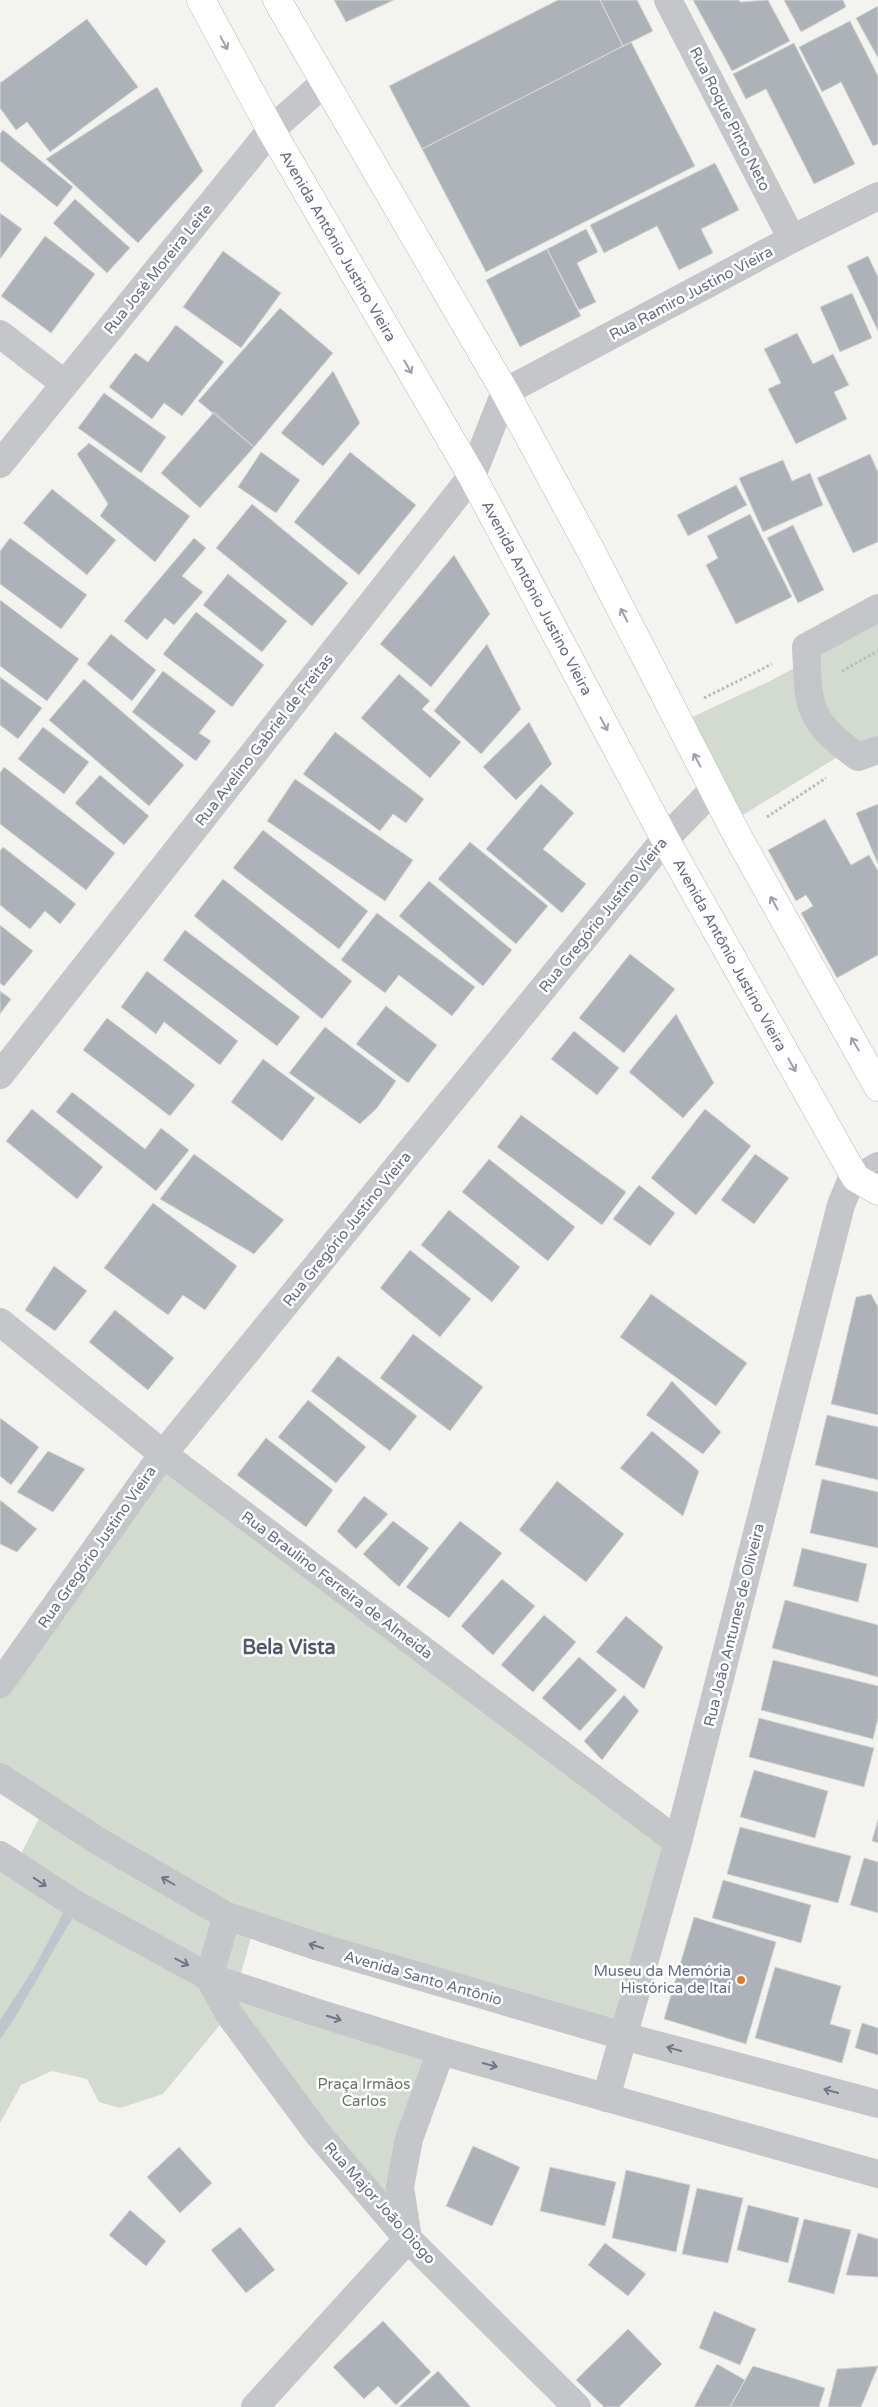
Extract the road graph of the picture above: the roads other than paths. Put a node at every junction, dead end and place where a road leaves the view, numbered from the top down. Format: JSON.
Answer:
{"nodes":[{"id":1,"x":201,"y":0,"type":"edge"},
{"id":2,"x":277,"y":0,"type":"edge"},
{"id":3,"x":668,"y":0,"type":"edge"},
{"id":4,"x":324,"y":83,"type":"junction"},
{"id":5,"x":271,"y":130,"type":"junction"},
{"id":6,"x":878,"y":196,"type":"edge"},
{"id":7,"x":792,"y":239,"type":"junction"},
{"id":8,"x":0,"y":334,"type":"edge"},
{"id":9,"x":65,"y":384,"type":"junction"},
{"id":10,"x":505,"y":392,"type":"junction"},
{"id":11,"x":0,"y":464,"type":"edge"},
{"id":12,"x":472,"y":476,"type":"junction"},
{"id":13,"x":878,"y":608,"type":"edge"},
{"id":14,"x":868,"y":753,"type":"edge"},
{"id":15,"x":713,"y":790,"type":"junction"},
{"id":16,"x":665,"y":839,"type":"junction"},
{"id":17,"x":0,"y":1075,"type":"edge"},
{"id":18,"x":878,"y":1087,"type":"edge"},
{"id":19,"x":871,"y":1178,"type":"edge"},
{"id":20,"x":0,"y":1322,"type":"edge"},
{"id":21,"x":163,"y":1454,"type":"junction"},
{"id":22,"x":0,"y":1684,"type":"edge"},
{"id":23,"x":0,"y":1778,"type":"edge"},
{"id":24,"x":678,"y":1842,"type":"junction"},
{"id":25,"x":0,"y":1855,"type":"edge"},
{"id":26,"x":227,"y":1916,"type":"junction"},
{"id":27,"x":209,"y":1977,"type":"junction"},
{"id":28,"x":623,"y":2036,"type":"junction"},
{"id":29,"x":441,"y":2050,"type":"junction"},
{"id":30,"x":606,"y":2098,"type":"junction"},
{"id":31,"x":878,"y":2104,"type":"edge"},
{"id":32,"x":878,"y":2174,"type":"edge"},
{"id":33,"x":408,"y":2239,"type":"junction"},
{"id":34,"x":255,"y":2407,"type":"edge"},
{"id":35,"x":577,"y":2407,"type":"edge"}],
"edges":[{"from":1,"to":5,"type":"main road","name":"Avenida Antônio Justino Vieira","one_way":true},
{"from":2,"to":4,"type":"main road"},
{"from":3,"to":7,"type":"street","name":"Rua Roque Pinto Neto"},
{"from":4,"to":5,"type":"street","name":"Rua José Moreira Leite"},
{"from":4,"to":10,"type":"main road"},
{"from":5,"to":9,"type":"street","name":"Rua José Moreira Leite"},
{"from":5,"to":12,"type":"main road","name":"Avenida Antônio Justino Vieira","one_way":true},
{"from":6,"to":7,"type":"street","name":"Rua Ramiro Justino Vieira"},
{"from":7,"to":10,"type":"street","name":"Rua Ramiro Justino Vieira"},
{"from":8,"to":9,"type":"street"},
{"from":9,"to":11,"type":"street","name":"Rua José Moreira Leite"},
{"from":10,"to":12,"type":"street","name":"Rua Avelino Gabriel de Freitas"},
{"from":15,"to":10,"type":"main road","one_way":true},
{"from":12,"to":16,"type":"main road","name":"Avenida Antônio Justino Vieira","one_way":true},
{"from":12,"to":17,"type":"street","name":"Rua Avelino Gabriel de Freitas"},
{"from":13,"to":14,"type":"street"},
{"from":15,"to":16,"type":"street","name":"Rua Gregório Justino Vieira"},
{"from":18,"to":15,"type":"main road","one_way":true},
{"from":16,"to":19,"type":"main road","name":"Avenida Antônio Justino Vieira","one_way":true},
{"from":16,"to":21,"type":"street","name":"Rua Gregório Justino Vieira"},
{"from":19,"to":24,"type":"street","name":"Rua João Antunes de Oliveira"},
{"from":20,"to":21,"type":"street","name":"Rua Braulino Ferreira de Almeida"},
{"from":21,"to":22,"type":"street","name":"Rua Gregório Justino Vieira"},
{"from":21,"to":24,"type":"street","name":"Rua Braulino Ferreira de Almeida"},
{"from":26,"to":23,"type":"street","name":"Avenida Santo Antônio","one_way":true},
{"from":24,"to":28,"type":"street","name":"Rua João Antunes de Oliveira"},
{"from":25,"to":27,"type":"street","one_way":true},
{"from":26,"to":27,"type":"street"},
{"from":28,"to":26,"type":"street","name":"Avenida Santo Antônio","one_way":true},
{"from":27,"to":29,"type":"street","one_way":true},
{"from":27,"to":33,"type":"street","name":"Rua Major João Diogo"},
{"from":28,"to":30,"type":"street","name":"Rua João Antunes de Oliveira"},
{"from":31,"to":28,"type":"street","name":"Avenida Santo Antônio","one_way":true},
{"from":29,"to":30,"type":"street","one_way":true},
{"from":29,"to":33,"type":"street"},
{"from":30,"to":32,"type":"street"},
{"from":33,"to":34,"type":"street"},
{"from":33,"to":35,"type":"street","name":"Rua Major João Diogo"}]}
